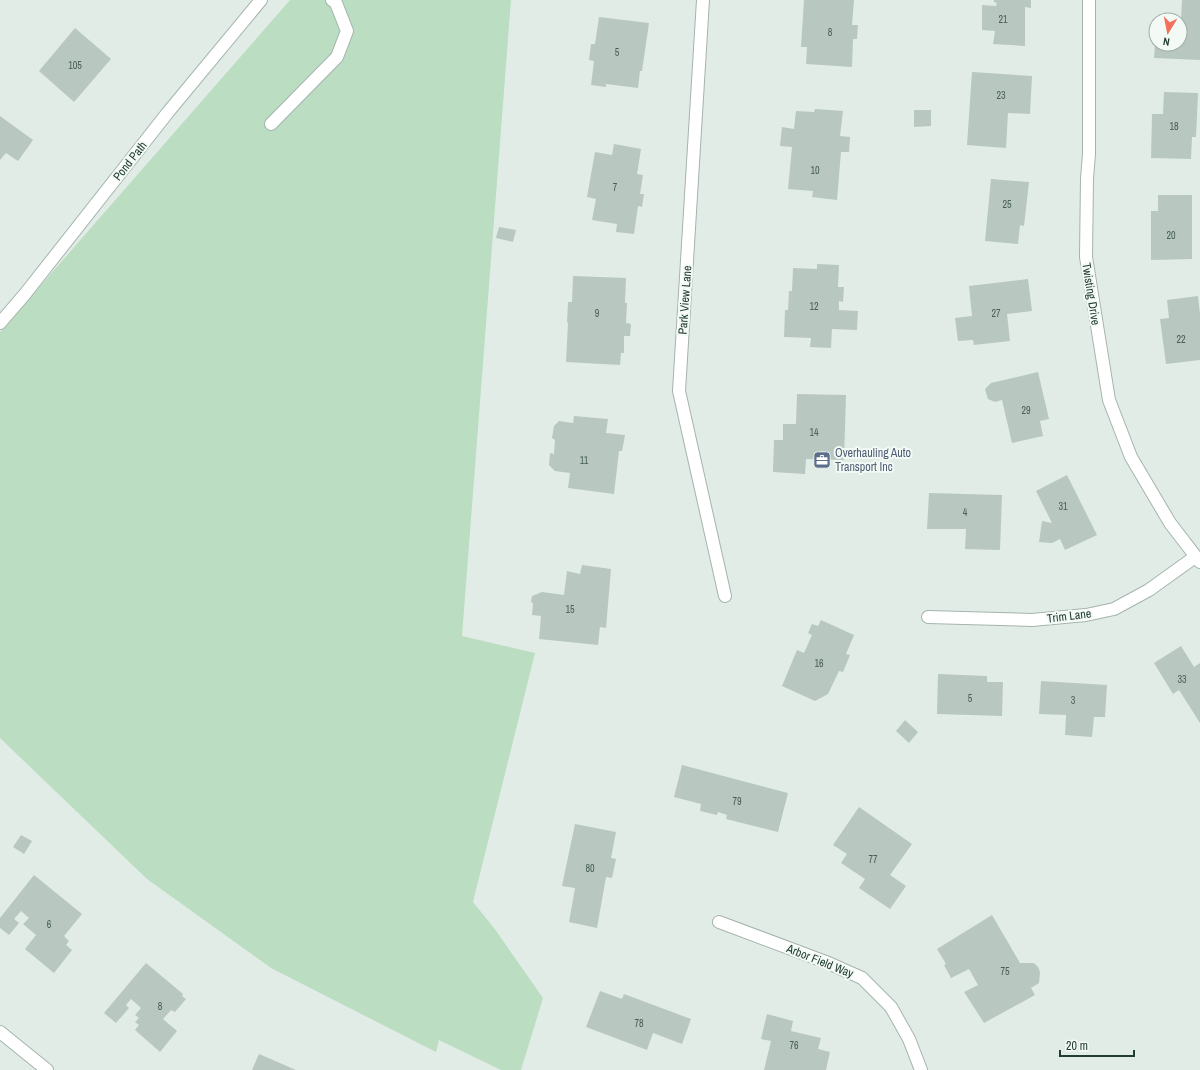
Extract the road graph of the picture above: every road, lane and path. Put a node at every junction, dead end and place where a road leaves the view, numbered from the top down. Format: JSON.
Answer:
{"nodes":[{"id":1,"x":261,"y":0,"type":"edge"},
{"id":2,"x":332,"y":0,"type":"edge"},
{"id":3,"x":703,"y":0,"type":"edge"},
{"id":4,"x":1089,"y":0,"type":"edge"},
{"id":5,"x":271,"y":124,"type":"dead end"},
{"id":6,"x":0,"y":323,"type":"edge"},
{"id":7,"x":1198,"y":560,"type":"edge"},
{"id":8,"x":725,"y":596,"type":"dead end"},
{"id":9,"x":928,"y":617,"type":"dead end"},
{"id":10,"x":719,"y":922,"type":"dead end"},
{"id":11,"x":0,"y":1032,"type":"edge"},
{"id":12,"x":47,"y":1070,"type":"edge"},
{"id":13,"x":921,"y":1070,"type":"edge"}],
"edges":[{"from":1,"to":6,"type":"street","name":"Pond Path"},
{"from":2,"to":5,"type":"street"},
{"from":3,"to":8,"type":"street","name":"Park View Lane"},
{"from":4,"to":7,"type":"street","name":"Twisting Drive"},
{"from":7,"to":9,"type":"street","name":"Trim Lane"},
{"from":10,"to":13,"type":"street","name":"Arbor Field Way"},
{"from":11,"to":12,"type":"street"}]}
